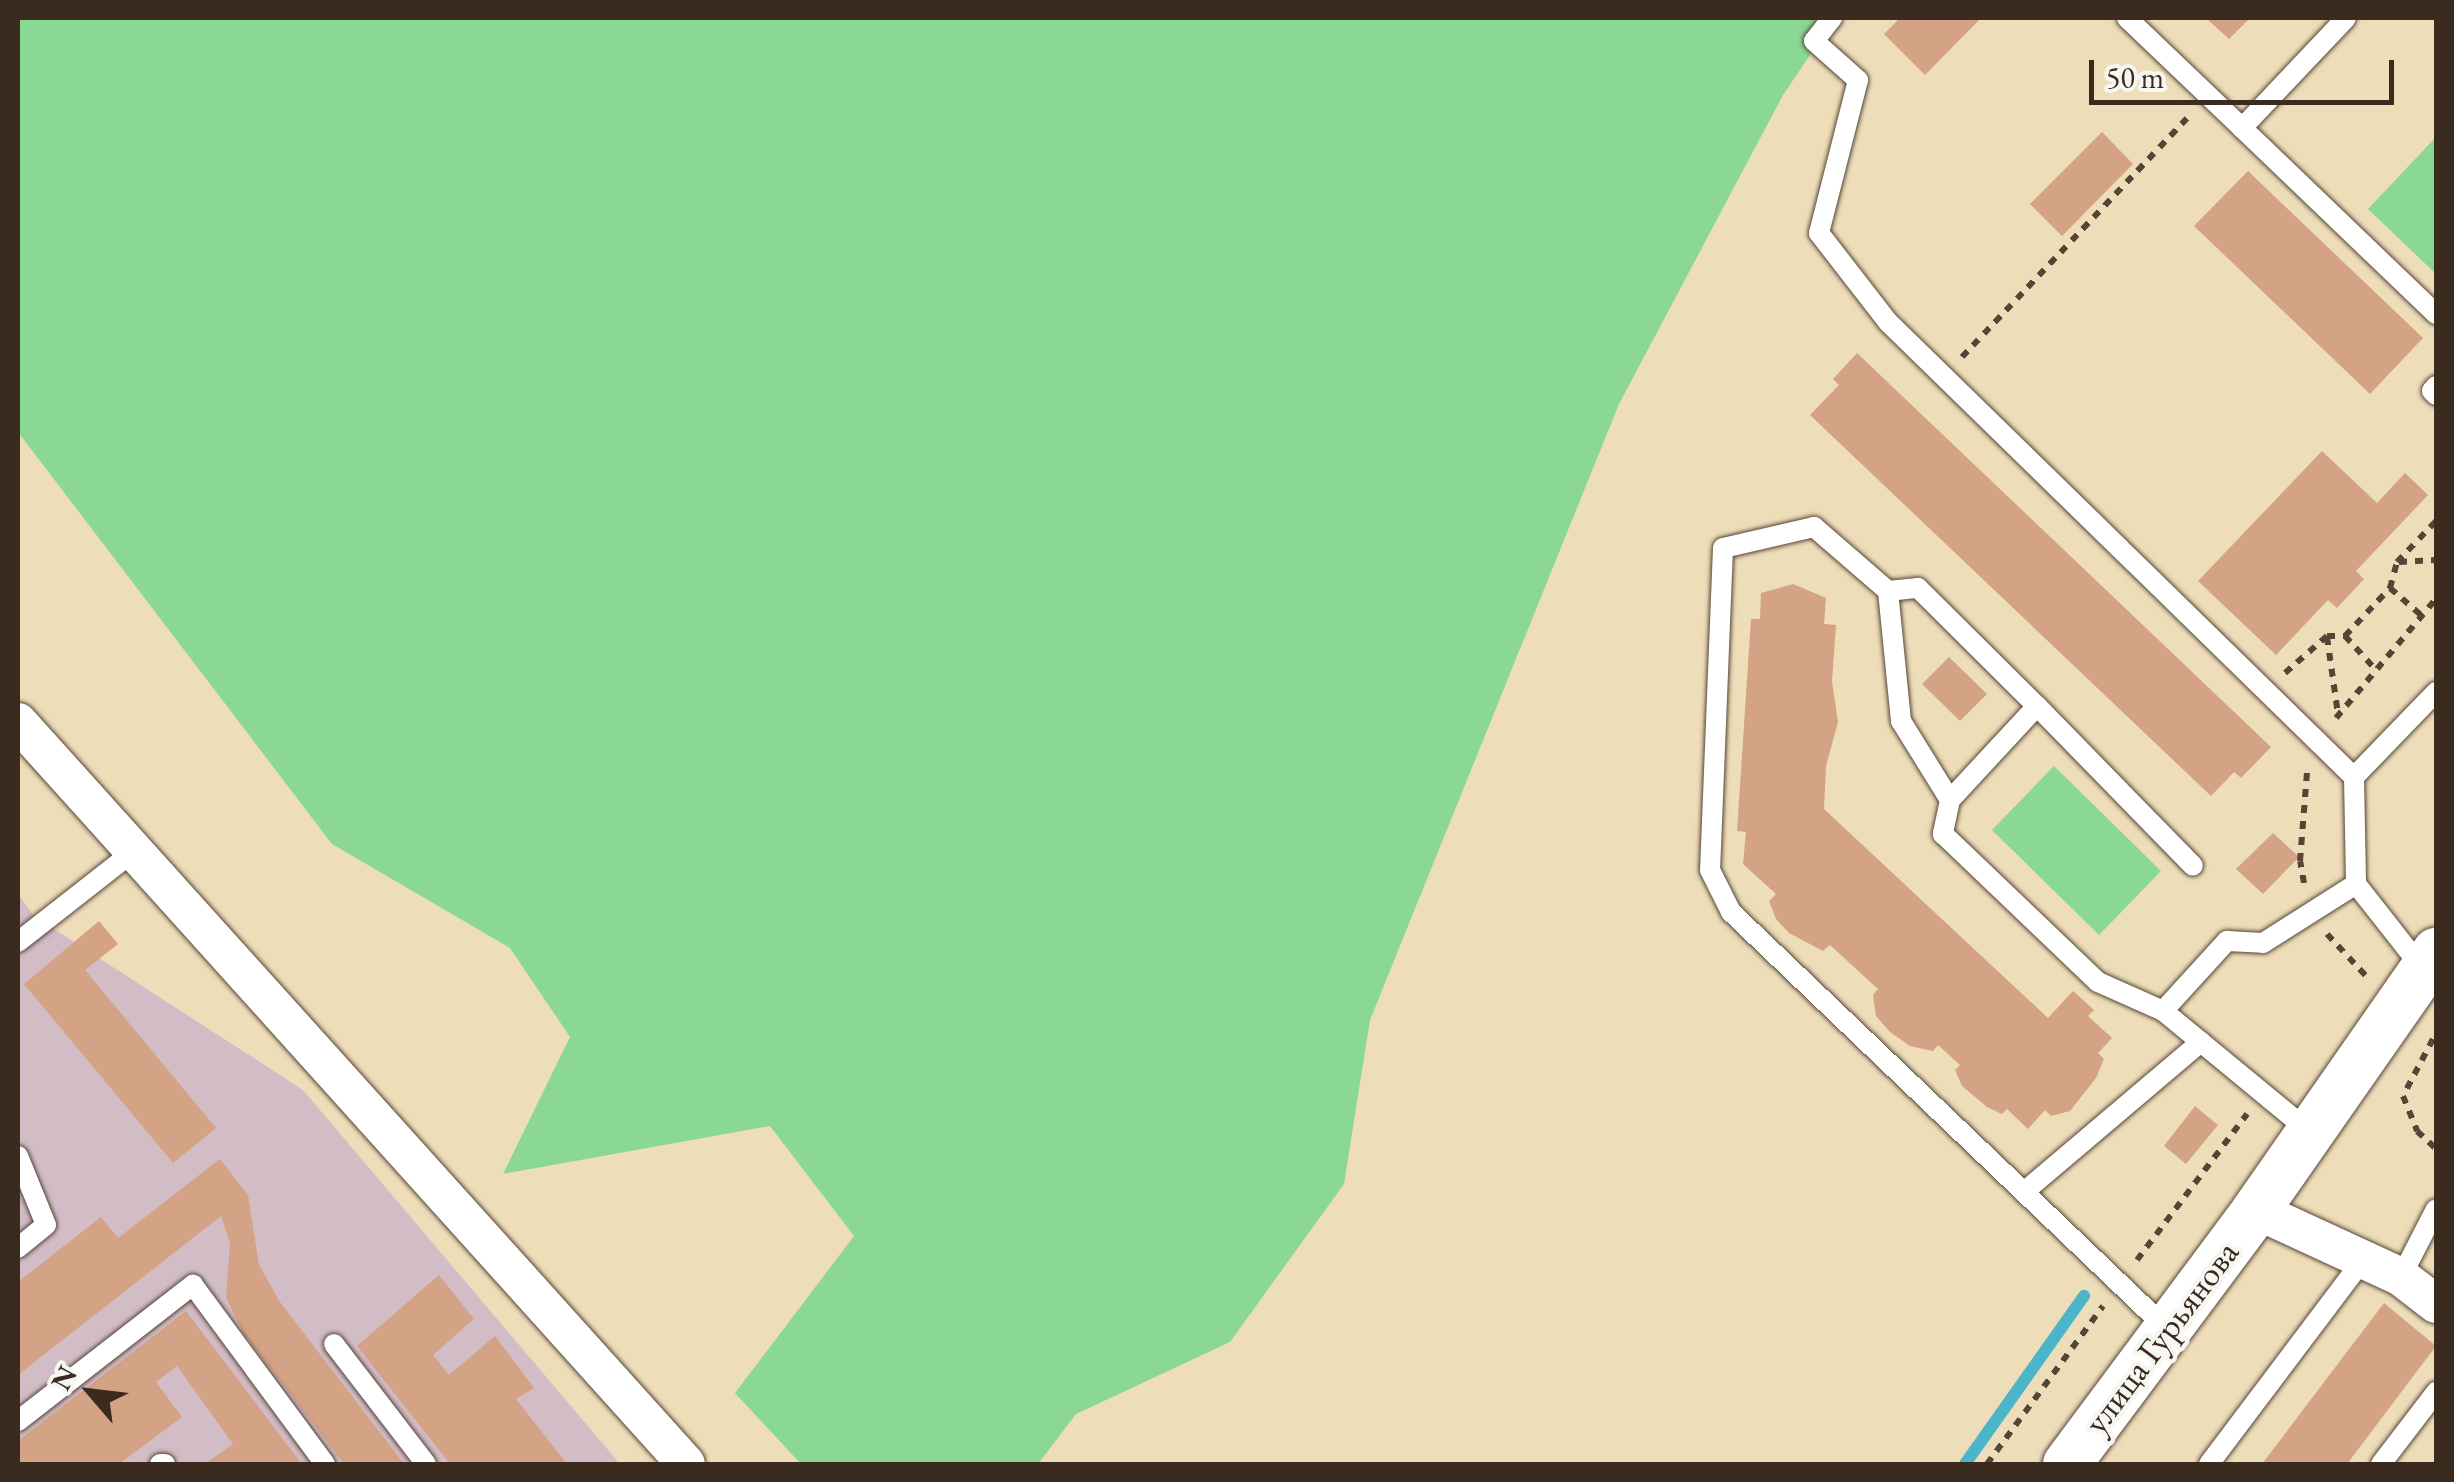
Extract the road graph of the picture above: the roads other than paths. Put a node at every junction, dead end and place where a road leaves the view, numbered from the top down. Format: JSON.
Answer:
{"nodes":[{"id":1,"x":1832,"y":18,"type":"edge"},
{"id":2,"x":2127,"y":18,"type":"edge"},
{"id":3,"x":2346,"y":18,"type":"edge"},
{"id":4,"x":2242,"y":128,"type":"junction"},
{"id":5,"x":2436,"y":314,"type":"edge"},
{"id":6,"x":2436,"y":386,"type":"edge"},
{"id":7,"x":2436,"y":396,"type":"edge"},
{"id":8,"x":1888,"y":591,"type":"junction"},
{"id":9,"x":2436,"y":692,"type":"edge"},
{"id":10,"x":2038,"y":706,"type":"junction"},
{"id":11,"x":18,"y":722,"type":"edge"},
{"id":12,"x":2354,"y":777,"type":"junction"},
{"id":13,"x":1950,"y":800,"type":"junction"},
{"id":14,"x":134,"y":851,"type":"junction"},
{"id":15,"x":2193,"y":866,"type":"dead end"},
{"id":16,"x":2356,"y":884,"type":"junction"},
{"id":17,"x":18,"y":942,"type":"edge"},
{"id":18,"x":2430,"y":961,"type":"edge"},
{"id":19,"x":2163,"y":1011,"type":"junction"},
{"id":20,"x":2201,"y":1042,"type":"junction"},
{"id":21,"x":2310,"y":1132,"type":"junction"},
{"id":22,"x":18,"y":1156,"type":"edge"},
{"id":23,"x":2024,"y":1192,"type":"junction"},
{"id":24,"x":2436,"y":1209,"type":"edge"},
{"id":25,"x":2256,"y":1210,"type":"junction"},
{"id":26,"x":18,"y":1248,"type":"edge"},
{"id":27,"x":2364,"y":1258,"type":"junction"},
{"id":28,"x":2402,"y":1277,"type":"junction"},
{"id":29,"x":2436,"y":1304,"type":"edge"},
{"id":30,"x":2167,"y":1330,"type":"junction"},
{"id":31,"x":334,"y":1344,"type":"dead end"},
{"id":32,"x":2436,"y":1392,"type":"edge"},
{"id":33,"x":18,"y":1420,"type":"edge"},
{"id":34,"x":325,"y":1464,"type":"edge"},
{"id":35,"x":426,"y":1464,"type":"edge"},
{"id":36,"x":686,"y":1464,"type":"edge"},
{"id":37,"x":2067,"y":1464,"type":"edge"},
{"id":38,"x":2209,"y":1464,"type":"edge"},
{"id":39,"x":2381,"y":1464,"type":"edge"}],
"edges":[{"from":1,"to":12,"type":"lane"},
{"from":2,"to":4,"type":"lane"},
{"from":3,"to":4,"type":"lane"},
{"from":4,"to":5,"type":"lane"},
{"from":6,"to":7,"type":"lane"},
{"from":8,"to":10,"type":"lane"},
{"from":8,"to":13,"type":"lane"},
{"from":8,"to":23,"type":"lane"},
{"from":9,"to":12,"type":"lane"},
{"from":10,"to":13,"type":"lane"},
{"from":10,"to":15,"type":"lane"},
{"from":11,"to":14,"type":"street"},
{"from":12,"to":16,"type":"lane"},
{"from":13,"to":19,"type":"lane"},
{"from":14,"to":17,"type":"lane"},
{"from":14,"to":36,"type":"street"},
{"from":16,"to":18,"type":"lane"},
{"from":16,"to":19,"type":"lane"},
{"from":18,"to":21,"type":"street","name":"улица Гурьянова"},
{"from":19,"to":20,"type":"lane"},
{"from":20,"to":21,"type":"lane"},
{"from":20,"to":23,"type":"lane"},
{"from":21,"to":25,"type":"street","name":"улица Гурьянова"},
{"from":22,"to":26,"type":"lane"},
{"from":23,"to":30,"type":"lane"},
{"from":24,"to":28,"type":"lane"},
{"from":25,"to":27,"type":"street","name":"улица Гурьянова"},
{"from":25,"to":30,"type":"street","name":"улица Гурьянова"},
{"from":27,"to":28,"type":"street","name":"улица Гурьянова"},
{"from":27,"to":38,"type":"lane"},
{"from":28,"to":29,"type":"street","name":"улица Гурьянова"},
{"from":30,"to":37,"type":"street","name":"улица Гурьянова"},
{"from":31,"to":35,"type":"lane"},
{"from":32,"to":39,"type":"lane"},
{"from":33,"to":34,"type":"lane"}]}
